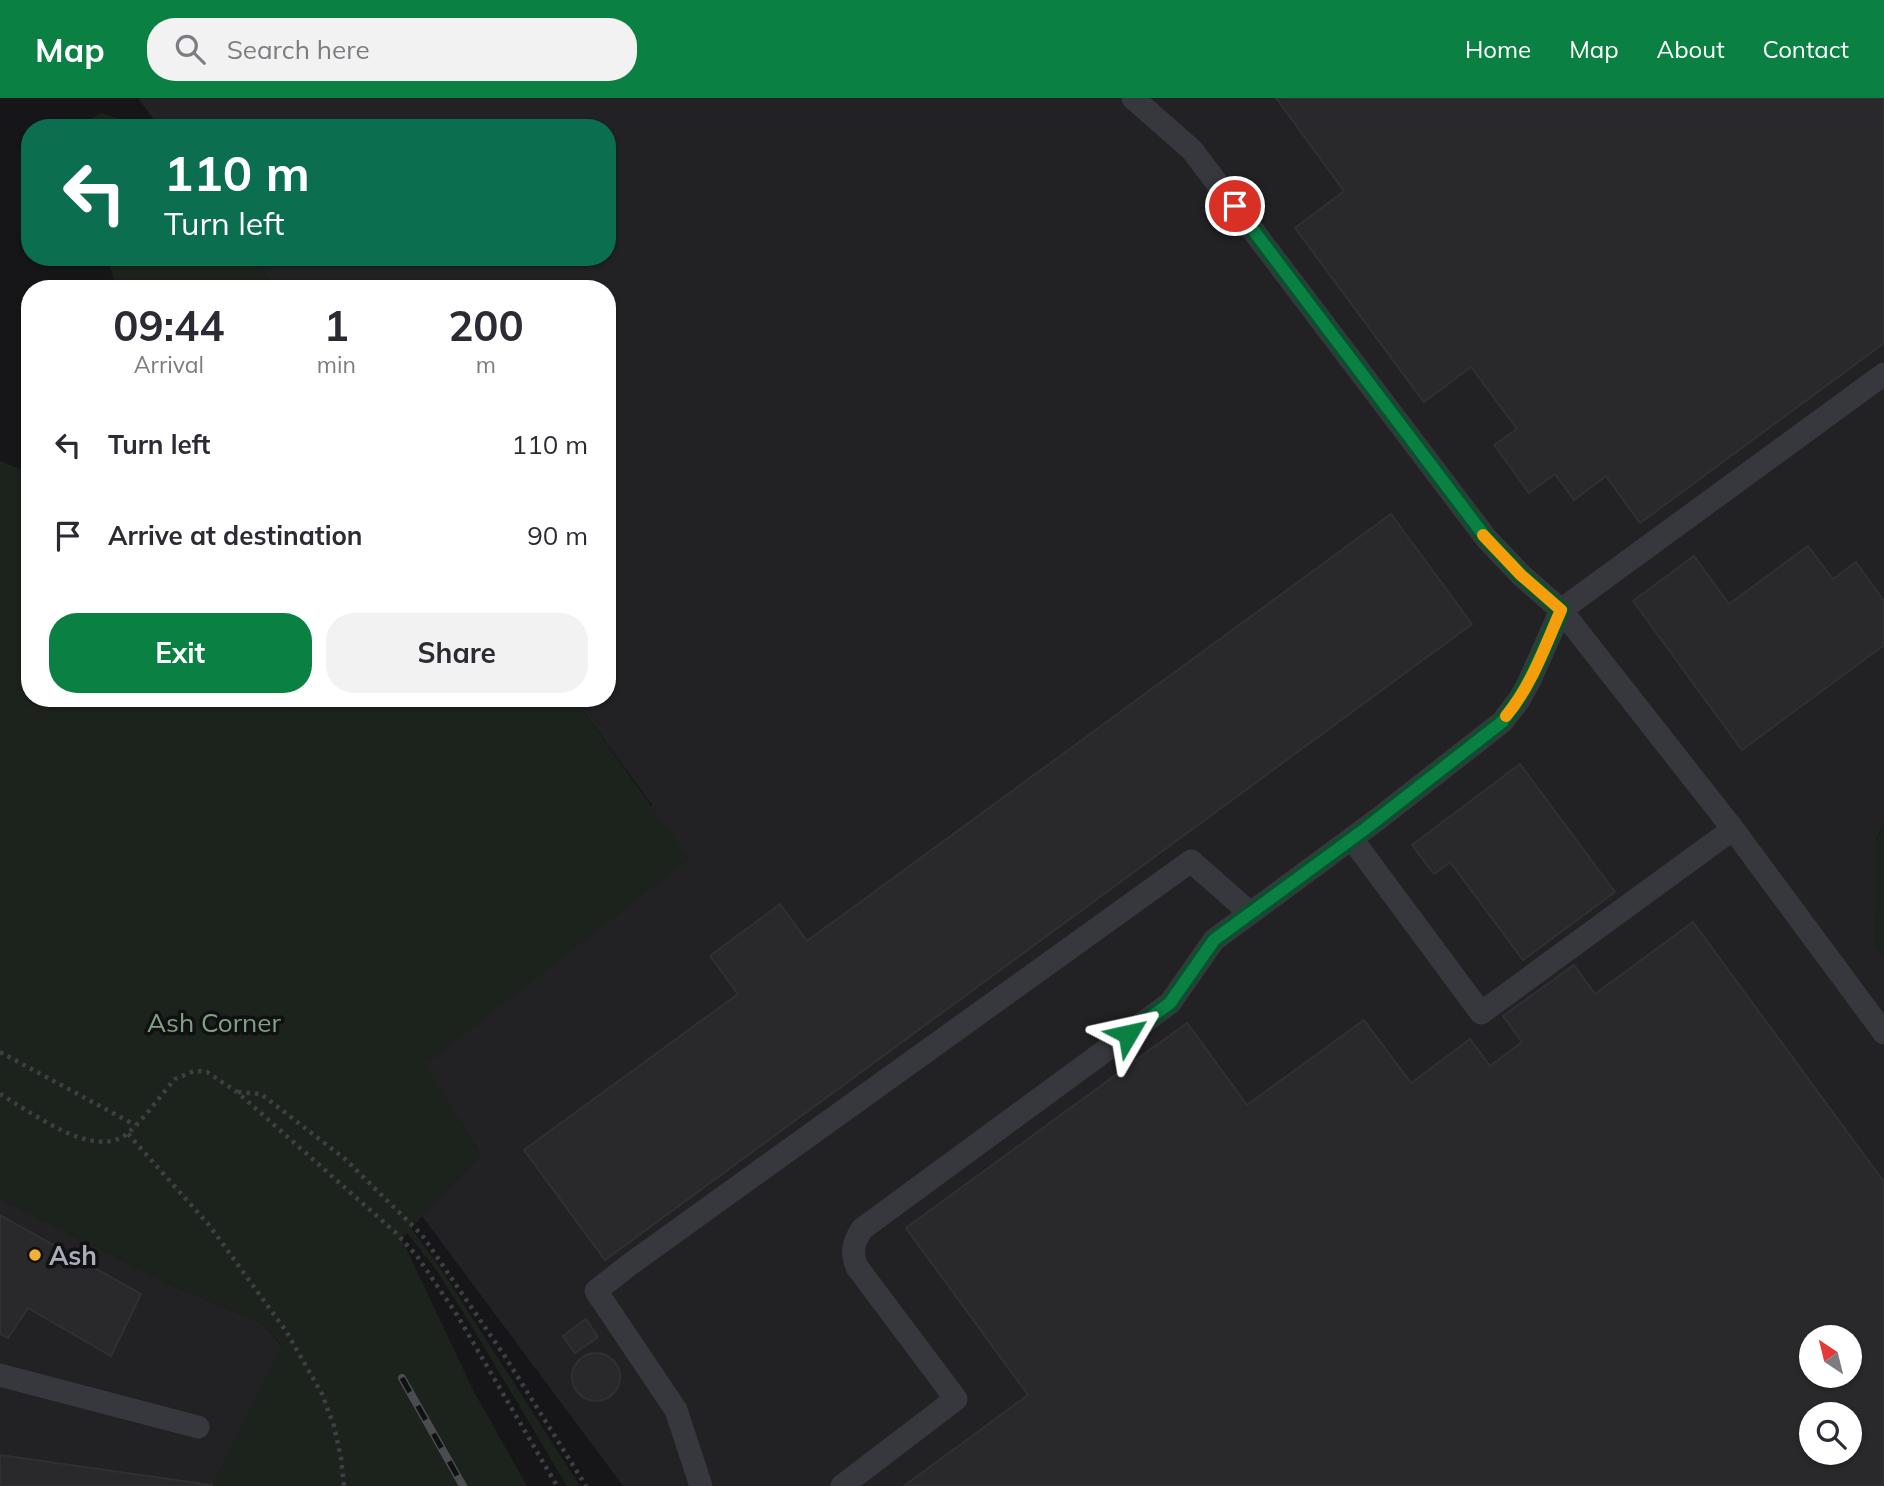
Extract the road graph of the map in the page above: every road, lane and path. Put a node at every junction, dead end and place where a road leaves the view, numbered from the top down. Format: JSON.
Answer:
{"nodes":[{"id":1,"x":1133,"y":98,"type":"edge"},
{"id":2,"x":1884,"y":374,"type":"edge"},
{"id":3,"x":1561,"y":610,"type":"junction"},
{"id":4,"x":1733,"y":829,"type":"junction"},
{"id":5,"x":1352,"y":839,"type":"junction"},
{"id":6,"x":1250,"y":913,"type":"junction"},
{"id":7,"x":1884,"y":1034,"type":"edge"},
{"id":8,"x":0,"y":1052,"type":"edge"},
{"id":9,"x":237,"y":1092,"type":"junction"},
{"id":10,"x":0,"y":1094,"type":"edge"},
{"id":11,"x":135,"y":1125,"type":"junction"},
{"id":12,"x":128,"y":1134,"type":"junction"},
{"id":13,"x":0,"y":1375,"type":"edge"},
{"id":14,"x":198,"y":1427,"type":"dead end"},
{"id":15,"x":344,"y":1486,"type":"edge"},
{"id":16,"x":557,"y":1486,"type":"edge"},
{"id":17,"x":586,"y":1486,"type":"edge"},
{"id":18,"x":701,"y":1486,"type":"edge"},
{"id":19,"x":842,"y":1486,"type":"edge"}],
"edges":[{"from":1,"to":3,"type":"lane"},
{"from":2,"to":3,"type":"lane"},
{"from":3,"to":4,"type":"lane"},
{"from":3,"to":5,"type":"lane"},
{"from":4,"to":5,"type":"lane"},
{"from":4,"to":7,"type":"lane"},
{"from":5,"to":6,"type":"lane"},
{"from":6,"to":18,"type":"lane"},
{"from":6,"to":19,"type":"lane"},
{"from":8,"to":11,"type":"path"},
{"from":9,"to":11,"type":"path"},
{"from":9,"to":16,"type":"path"},
{"from":9,"to":17,"type":"path"},
{"from":10,"to":12,"type":"path"},
{"from":11,"to":12,"type":"path"},
{"from":12,"to":15,"type":"path"},
{"from":13,"to":14,"type":"lane"}]}
